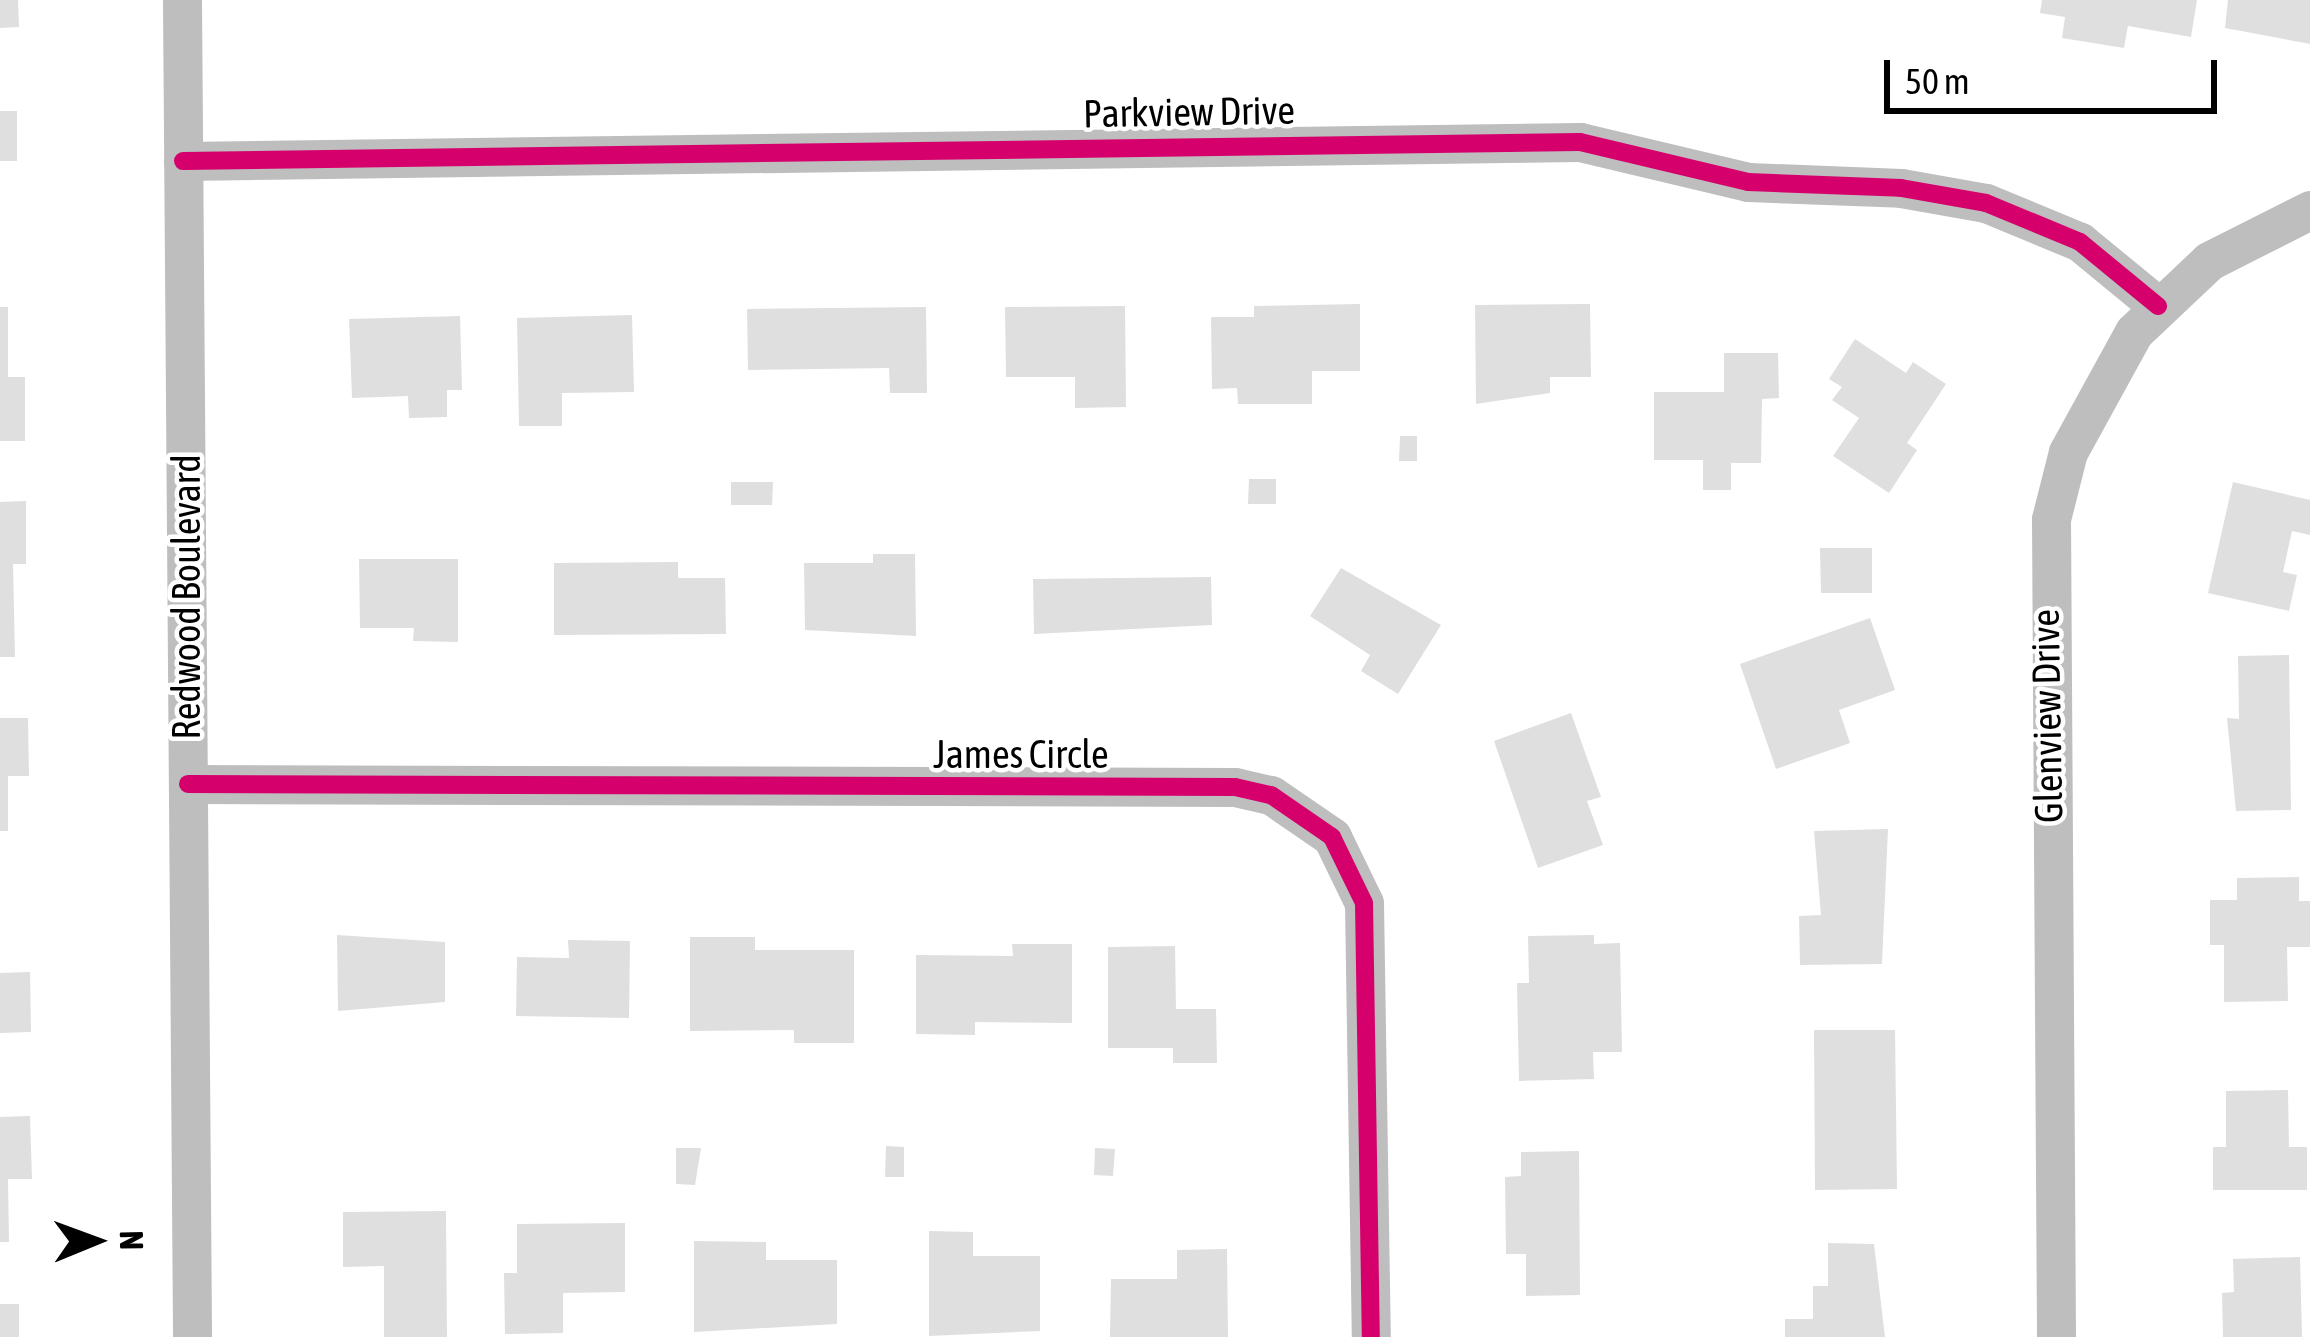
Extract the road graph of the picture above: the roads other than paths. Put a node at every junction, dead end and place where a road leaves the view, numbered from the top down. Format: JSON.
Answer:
{"nodes":[{"id":1,"x":182,"y":0,"type":"edge"},
{"id":2,"x":183,"y":161,"type":"junction"},
{"id":3,"x":2310,"y":210,"type":"edge"},
{"id":4,"x":2158,"y":306,"type":"junction"},
{"id":5,"x":188,"y":784,"type":"junction"},
{"id":6,"x":192,"y":1337,"type":"edge"},
{"id":7,"x":1371,"y":1337,"type":"edge"},
{"id":8,"x":2056,"y":1337,"type":"edge"}],
"edges":[{"from":1,"to":2,"type":"street","name":"Redwood Boulevard"},
{"from":2,"to":4,"type":"street","name":"Parkview Drive"},
{"from":2,"to":5,"type":"street","name":"Redwood Boulevard"},
{"from":3,"to":4,"type":"street","name":"Glenview Drive"},
{"from":4,"to":8,"type":"street","name":"Glenview Drive"},
{"from":5,"to":6,"type":"street","name":"Redwood Boulevard"},
{"from":5,"to":7,"type":"street","name":"James Circle"}]}
